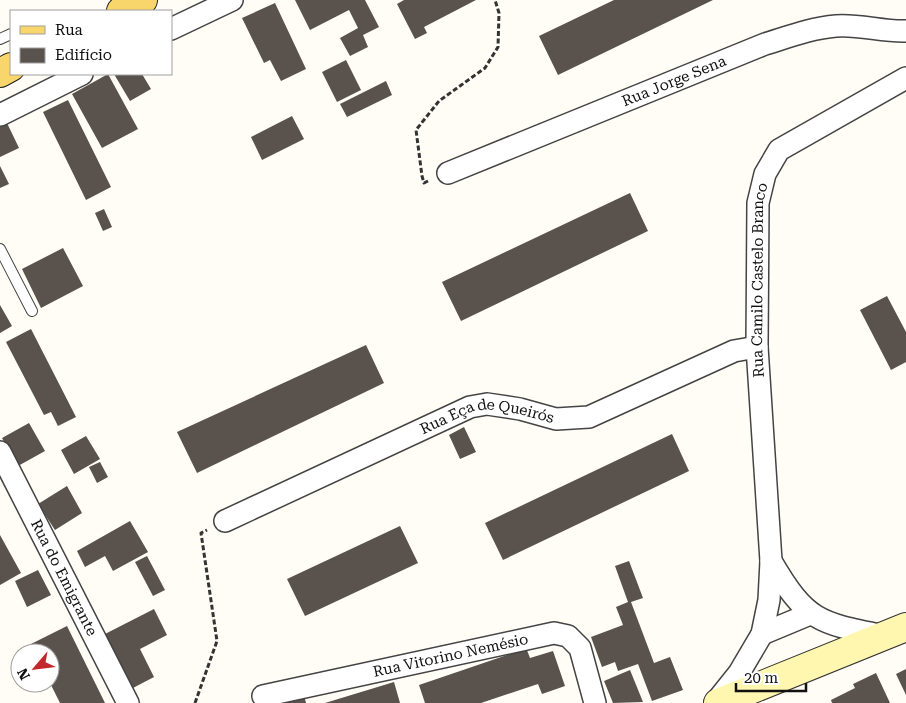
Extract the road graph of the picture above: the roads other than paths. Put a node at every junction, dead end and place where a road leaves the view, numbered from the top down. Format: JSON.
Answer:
{"nodes":[{"id":1,"x":143,"y":0,"type":"edge"},
{"id":2,"x":232,"y":0,"type":"edge"},
{"id":3,"x":122,"y":10,"type":"edge"},
{"id":4,"x":172,"y":29,"type":"edge"},
{"id":5,"x":906,"y":31,"type":"edge"},
{"id":6,"x":80,"y":75,"type":"edge"},
{"id":7,"x":906,"y":78,"type":"edge"},
{"id":8,"x":0,"y":115,"type":"edge"},
{"id":9,"x":448,"y":173,"type":"road end"},
{"id":10,"x":0,"y":249,"type":"edge"},
{"id":11,"x":32,"y":311,"type":"dead end"},
{"id":12,"x":757,"y":347,"type":"junction"},
{"id":13,"x":0,"y":452,"type":"edge"},
{"id":14,"x":225,"y":521,"type":"road end"},
{"id":15,"x":771,"y":561,"type":"junction"},
{"id":16,"x":810,"y":614,"type":"junction"},
{"id":17,"x":896,"y":632,"type":"edge"},
{"id":18,"x":762,"y":634,"type":"junction"},
{"id":19,"x":263,"y":696,"type":"dead end"},
{"id":20,"x":128,"y":703,"type":"edge"},
{"id":21,"x":595,"y":703,"type":"edge"},
{"id":22,"x":717,"y":703,"type":"edge"}],
"edges":[{"from":1,"to":3,"type":"main road"},
{"from":2,"to":4,"type":"street"},
{"from":5,"to":9,"type":"street","name":"Rua Jorge Sena"},
{"from":6,"to":8,"type":"street"},
{"from":7,"to":12,"type":"street","name":"Rua Camilo Castelo Branco"},
{"from":10,"to":11,"type":"lane"},
{"from":12,"to":14,"type":"street","name":"Rua Eça de Queirós"},
{"from":12,"to":15,"type":"street","name":"Rua Camilo Castelo Branco"},
{"from":13,"to":20,"type":"street","name":"Rua do Emigrante"},
{"from":15,"to":16,"type":"street","name":"Rua Camilo Castelo Branco"},
{"from":15,"to":18,"type":"street","name":"Rua Camilo Castelo Branco"},
{"from":16,"to":17,"type":"street","name":"Rua Camilo Castelo Branco"},
{"from":16,"to":18,"type":"street"},
{"from":17,"to":22,"type":"street"},
{"from":18,"to":22,"type":"street","name":"Rua Camilo Castelo Branco"},
{"from":19,"to":21,"type":"street","name":"Rua Vitorino Nemésio"}]}
